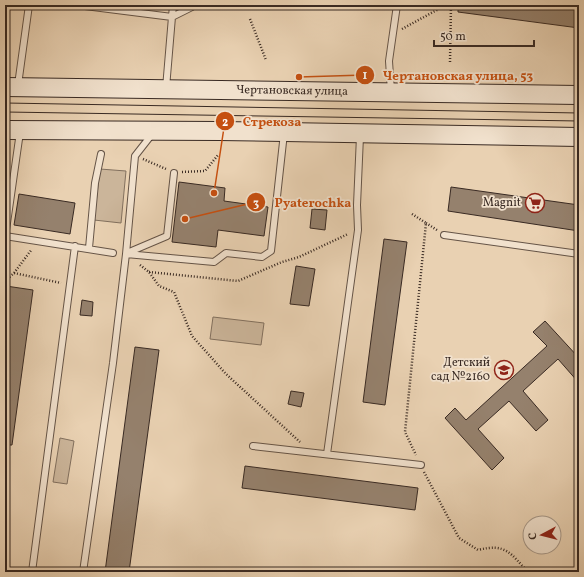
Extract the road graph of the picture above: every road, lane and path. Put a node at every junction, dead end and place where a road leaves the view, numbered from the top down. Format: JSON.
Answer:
{"nodes":[{"id":1,"x":29,"y":5,"type":"edge"},
{"id":2,"x":77,"y":5,"type":"edge"},
{"id":3,"x":173,"y":5,"type":"edge"},
{"id":4,"x":192,"y":5,"type":"edge"},
{"id":5,"x":397,"y":5,"type":"edge"},
{"id":6,"x":446,"y":5,"type":"edge"},
{"id":7,"x":451,"y":5,"type":"edge"},
{"id":8,"x":172,"y":17,"type":"junction"},
{"id":9,"x":250,"y":18,"type":"dead end"},
{"id":10,"x":393,"y":34,"type":"junction"},
{"id":11,"x":266,"y":60,"type":"dead end"},
{"id":12,"x":450,"y":62,"type":"dead end"},
{"id":13,"x":11,"y":87,"type":"edge"},
{"id":14,"x":166,"y":90,"type":"junction"},
{"id":15,"x":391,"y":92,"type":"junction"},
{"id":16,"x":579,"y":96,"type":"edge"},
{"id":17,"x":13,"y":130,"type":"edge"},
{"id":18,"x":155,"y":132,"type":"junction"},
{"id":19,"x":284,"y":132,"type":"junction"},
{"id":20,"x":360,"y":133,"type":"junction"},
{"id":21,"x":579,"y":137,"type":"edge"},
{"id":22,"x":101,"y":154,"type":"dead end"},
{"id":23,"x":218,"y":155,"type":"dead end"},
{"id":24,"x":135,"y":156,"type":"junction"},
{"id":25,"x":174,"y":173,"type":"junction"},
{"id":26,"x":412,"y":214,"type":"dead end"},
{"id":27,"x":426,"y":223,"type":"junction"},
{"id":28,"x":358,"y":230,"type":"junction"},
{"id":29,"x":444,"y":235,"type":"joint"},
{"id":30,"x":5,"y":236,"type":"edge"},
{"id":31,"x":38,"y":241,"type":"junction"},
{"id":32,"x":75,"y":246,"type":"junction"},
{"id":33,"x":89,"y":248,"type":"junction"},
{"id":34,"x":113,"y":253,"type":"dead end"},
{"id":35,"x":126,"y":254,"type":"junction"},
{"id":36,"x":579,"y":254,"type":"edge"},
{"id":37,"x":149,"y":272,"type":"junction"},
{"id":38,"x":14,"y":273,"type":"junction"},
{"id":39,"x":5,"y":280,"type":"edge"},
{"id":40,"x":70,"y":285,"type":"junction"},
{"id":41,"x":253,"y":446,"type":"dead end"},
{"id":42,"x":310,"y":452,"type":"junction"},
{"id":43,"x":327,"y":454,"type":"junction"},
{"id":44,"x":421,"y":465,"type":"junction"},
{"id":45,"x":32,"y":572,"type":"edge"},
{"id":46,"x":83,"y":572,"type":"edge"},
{"id":47,"x":528,"y":572,"type":"edge"}],
"edges":[{"from":1,"to":13,"type":"lane"},
{"from":2,"to":8,"type":"lane"},
{"from":3,"to":8,"type":"lane"},
{"from":4,"to":8,"type":"lane"},
{"from":5,"to":10,"type":"lane"},
{"from":6,"to":10,"type":"path"},
{"from":7,"to":12,"type":"path"},
{"from":8,"to":14,"type":"lane"},
{"from":9,"to":11,"type":"path"},
{"from":10,"to":15,"type":"lane"},
{"from":13,"to":14,"type":"main road","name":"Чертановская улица"},
{"from":14,"to":15,"type":"main road","name":"Чертановская улица"},
{"from":15,"to":16,"type":"main road","name":"Чертановская улица"},
{"from":17,"to":18,"type":"main road"},
{"from":17,"to":30,"type":"lane"},
{"from":18,"to":19,"type":"main road"},
{"from":18,"to":24,"type":"lane"},
{"from":19,"to":20,"type":"main road"},
{"from":19,"to":35,"type":"lane"},
{"from":20,"to":21,"type":"main road"},
{"from":20,"to":28,"type":"lane"},
{"from":22,"to":33,"type":"lane"},
{"from":23,"to":25,"type":"path"},
{"from":24,"to":25,"type":"path"},
{"from":24,"to":35,"type":"lane"},
{"from":25,"to":35,"type":"lane"},
{"from":26,"to":27,"type":"path"},
{"from":27,"to":29,"type":"path"},
{"from":27,"to":44,"type":"path"},
{"from":28,"to":37,"type":"path"},
{"from":28,"to":43,"type":"lane"},
{"from":29,"to":36,"type":"lane"},
{"from":30,"to":31,"type":"lane"},
{"from":31,"to":32,"type":"lane"},
{"from":31,"to":38,"type":"path"},
{"from":32,"to":33,"type":"lane"},
{"from":32,"to":40,"type":"lane"},
{"from":33,"to":34,"type":"lane"},
{"from":35,"to":37,"type":"path"},
{"from":35,"to":46,"type":"lane"},
{"from":37,"to":42,"type":"path"},
{"from":38,"to":39,"type":"path"},
{"from":38,"to":40,"type":"path"},
{"from":40,"to":45,"type":"lane"},
{"from":41,"to":42,"type":"lane"},
{"from":42,"to":43,"type":"lane"},
{"from":43,"to":44,"type":"lane"},
{"from":44,"to":47,"type":"path"}]}
